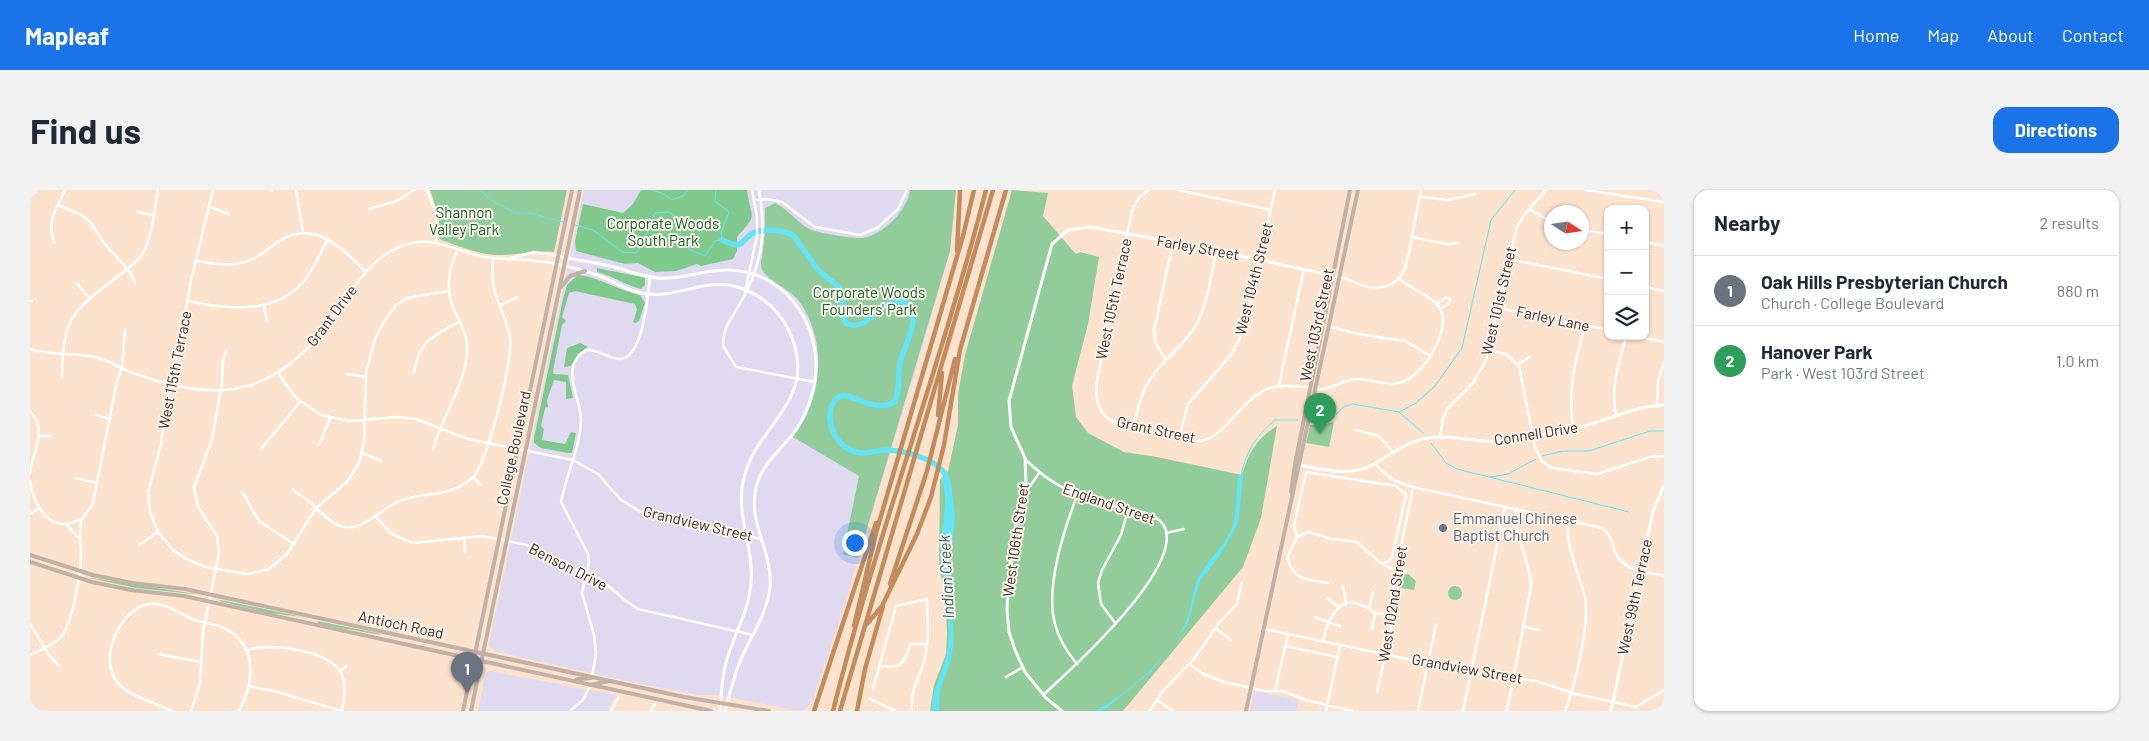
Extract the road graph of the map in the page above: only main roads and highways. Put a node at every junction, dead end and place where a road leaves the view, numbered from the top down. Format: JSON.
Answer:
{"nodes":[{"id":1,"x":572,"y":190,"type":"edge"},
{"id":2,"x":580,"y":190,"type":"edge"},
{"id":3,"x":960,"y":190,"type":"edge"},
{"id":4,"x":974,"y":190,"type":"edge"},
{"id":5,"x":986,"y":190,"type":"edge"},
{"id":6,"x":993,"y":190,"type":"edge"},
{"id":7,"x":1006,"y":190,"type":"edge"},
{"id":8,"x":1355,"y":190,"type":"edge"},
{"id":9,"x":957,"y":257,"type":"junction"},
{"id":10,"x":585,"y":271,"type":"road end"},
{"id":11,"x":559,"y":289,"type":"junction"},
{"id":12,"x":1326,"y":326,"type":"junction"},
{"id":13,"x":960,"y":350,"type":"junction"},
{"id":14,"x":943,"y":362,"type":"junction"},
{"id":15,"x":936,"y":435,"type":"junction"},
{"id":16,"x":888,"y":491,"type":"junction"},
{"id":17,"x":1291,"y":494,"type":"junction"},
{"id":18,"x":30,"y":555,"type":"edge"},
{"id":19,"x":30,"y":562,"type":"edge"},
{"id":20,"x":865,"y":627,"type":"junction"},
{"id":21,"x":854,"y":633,"type":"junction"},
{"id":22,"x":475,"y":652,"type":"junction"},
{"id":23,"x":483,"y":654,"type":"junction"},
{"id":24,"x":473,"y":660,"type":"junction"},
{"id":25,"x":481,"y":662,"type":"junction"},
{"id":26,"x":592,"y":678,"type":"junction"},
{"id":27,"x":609,"y":681,"type":"junction"},
{"id":28,"x":574,"y":682,"type":"junction"},
{"id":29,"x":590,"y":685,"type":"junction"},
{"id":30,"x":463,"y":711,"type":"edge"},
{"id":31,"x":471,"y":711,"type":"edge"},
{"id":32,"x":711,"y":711,"type":"edge"},
{"id":33,"x":769,"y":711,"type":"edge"},
{"id":34,"x":814,"y":711,"type":"edge"},
{"id":35,"x":833,"y":711,"type":"edge"},
{"id":36,"x":840,"y":711,"type":"edge"},
{"id":37,"x":857,"y":711,"type":"edge"},
{"id":38,"x":1246,"y":711,"type":"edge"}],
"edges":[{"from":1,"to":22,"type":"main road","name":"College Boulevard"},
{"from":2,"to":11,"type":"main road","name":"College Boulevard"},
{"from":3,"to":9,"type":"highway"},
{"from":4,"to":9,"type":"highway"},
{"from":5,"to":21,"type":"highway"},
{"from":6,"to":14,"type":"highway"},
{"from":7,"to":13,"type":"highway"},
{"from":8,"to":12,"type":"main road","name":"West 103rd Street"},
{"from":8,"to":12,"type":"main road","name":"West 103rd Street"},
{"from":9,"to":16,"type":"highway"},
{"from":10,"to":11,"type":"main road"},
{"from":11,"to":23,"type":"main road","name":"College Boulevard"},
{"from":12,"to":17,"type":"main road","name":"West 103rd Street"},
{"from":12,"to":17,"type":"main road","name":"West 103rd Street"},
{"from":13,"to":15,"type":"highway"},
{"from":13,"to":20,"type":"highway"},
{"from":14,"to":15,"type":"highway"},
{"from":14,"to":20,"type":"highway"},
{"from":15,"to":37,"type":"highway"},
{"from":16,"to":21,"type":"highway"},
{"from":16,"to":34,"type":"highway"},
{"from":17,"to":38,"type":"main road","name":"West 103rd Street"},
{"from":18,"to":22,"type":"main road","name":"Antioch Road"},
{"from":19,"to":24,"type":"main road","name":"Antioch Road"},
{"from":20,"to":36,"type":"highway"},
{"from":21,"to":35,"type":"highway"},
{"from":22,"to":23,"type":"main road","name":"Antioch Road"},
{"from":22,"to":24,"type":"main road","name":"College Boulevard"},
{"from":23,"to":25,"type":"main road","name":"College Boulevard"},
{"from":23,"to":26,"type":"main road","name":"Antioch Road"},
{"from":24,"to":25,"type":"main road","name":"Antioch Road"},
{"from":24,"to":30,"type":"main road","name":"College Boulevard"},
{"from":25,"to":28,"type":"main road","name":"Antioch Road"},
{"from":25,"to":31,"type":"main road","name":"College Boulevard"},
{"from":26,"to":27,"type":"main road","name":"Antioch Road"},
{"from":26,"to":28,"type":"main road"},
{"from":27,"to":29,"type":"main road"},
{"from":27,"to":33,"type":"main road","name":"Antioch Road"},
{"from":28,"to":29,"type":"main road","name":"Antioch Road"},
{"from":29,"to":32,"type":"main road","name":"Antioch Road"}]}
